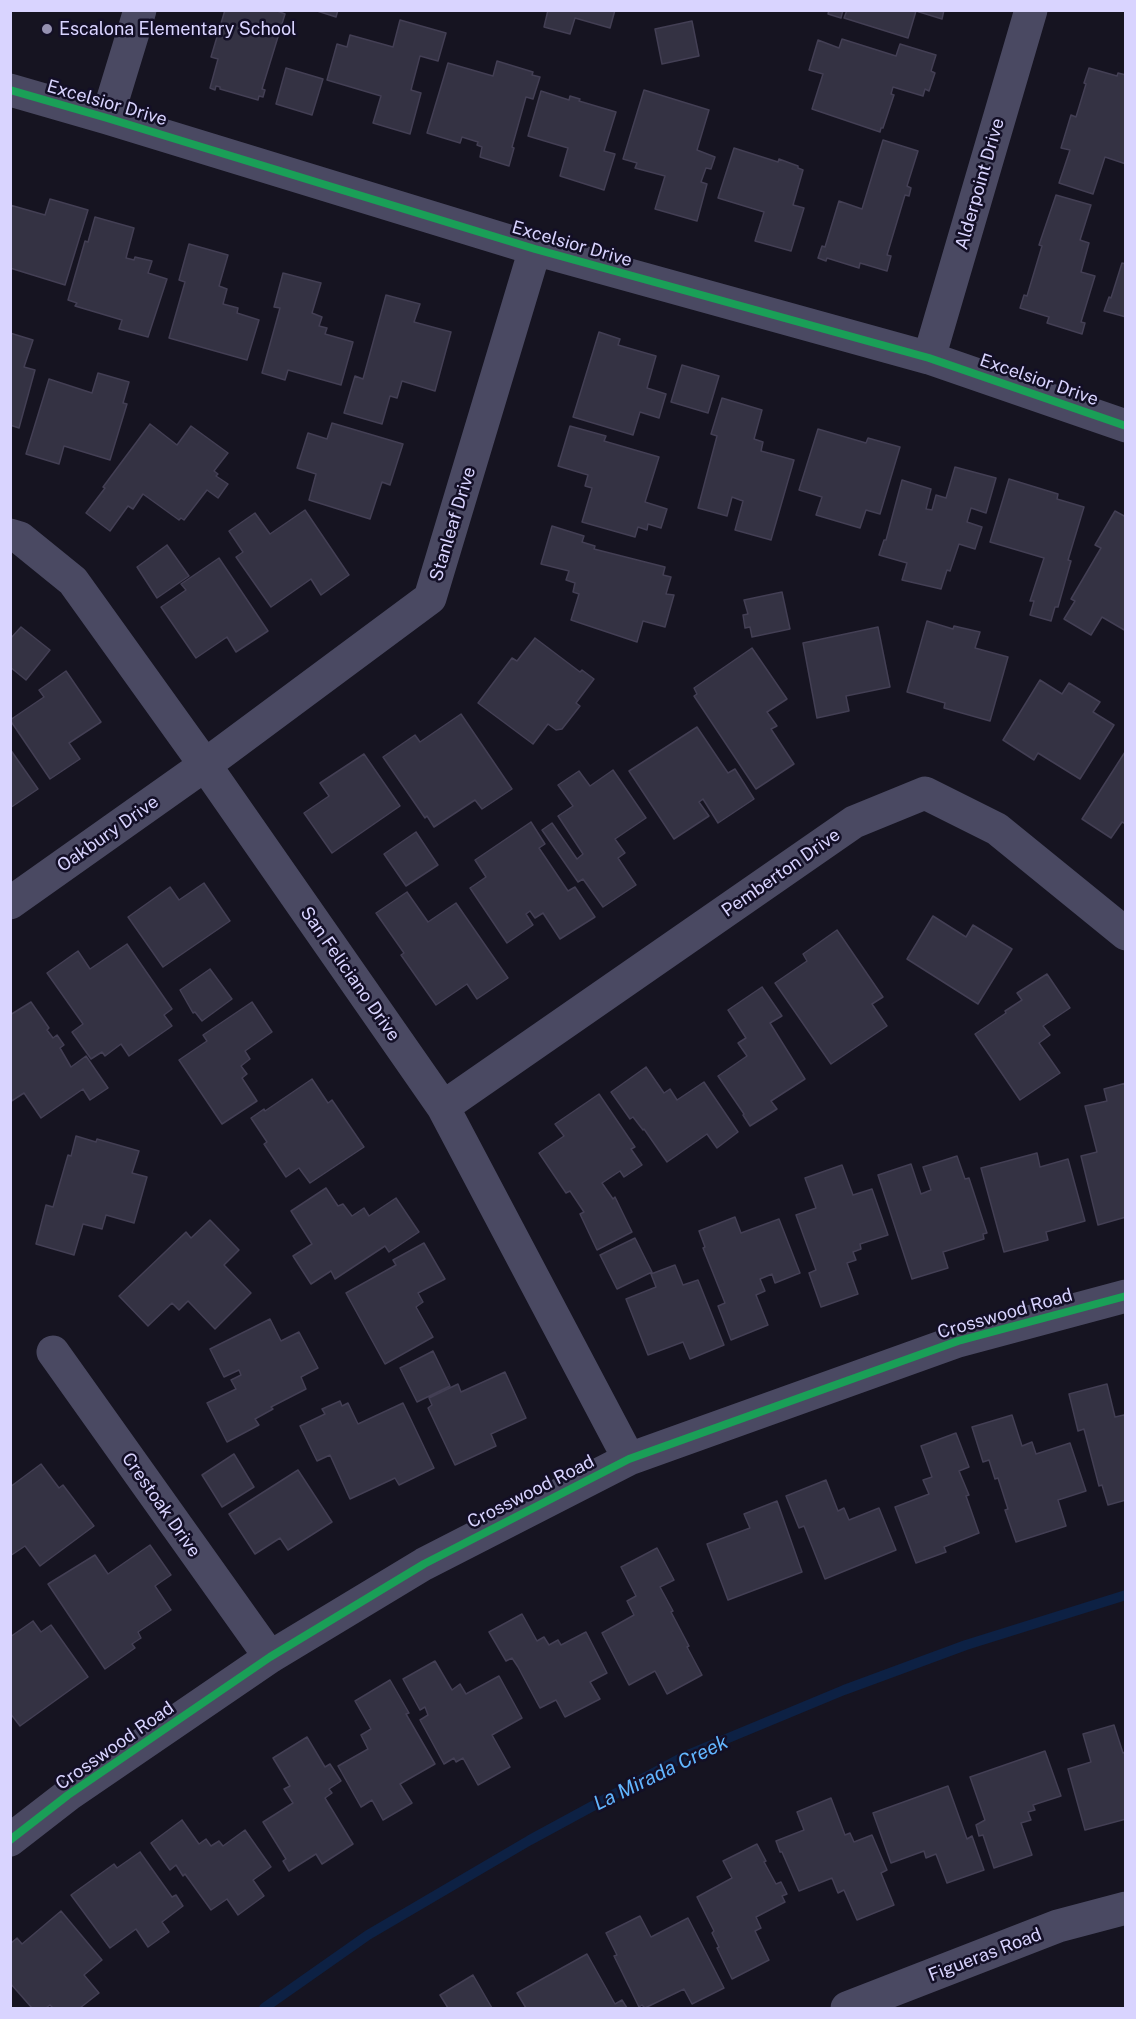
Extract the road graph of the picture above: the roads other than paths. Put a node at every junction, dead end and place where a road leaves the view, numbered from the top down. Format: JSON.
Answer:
{"nodes":[{"id":1,"x":140,"y":10,"type":"edge"},
{"id":2,"x":1031,"y":10,"type":"edge"},
{"id":3,"x":10,"y":90,"type":"edge"},
{"id":4,"x":107,"y":117,"type":"junction"},
{"id":5,"x":535,"y":249,"type":"junction"},
{"id":6,"x":929,"y":358,"type":"junction"},
{"id":7,"x":1125,"y":426,"type":"edge"},
{"id":8,"x":10,"y":535,"type":"edge"},
{"id":9,"x":205,"y":765,"type":"junction"},
{"id":10,"x":10,"y":903,"type":"edge"},
{"id":11,"x":1125,"y":934,"type":"edge"},
{"id":12,"x":443,"y":1107,"type":"junction"},
{"id":13,"x":1125,"y":1296,"type":"edge"},
{"id":14,"x":53,"y":1352,"type":"dead end"},
{"id":15,"x":629,"y":1459,"type":"junction"},
{"id":16,"x":270,"y":1657,"type":"junction"},
{"id":17,"x":10,"y":1840,"type":"edge"},
{"id":18,"x":1125,"y":1908,"type":"edge"},
{"id":19,"x":847,"y":2008,"type":"edge"}],
"edges":[{"from":1,"to":4,"type":"street"},
{"from":2,"to":6,"type":"street","name":"Alderpoint Drive"},
{"from":3,"to":4,"type":"street","name":"Excelsior Drive"},
{"from":4,"to":5,"type":"street","name":"Excelsior Drive"},
{"from":5,"to":6,"type":"street","name":"Excelsior Drive"},
{"from":5,"to":9,"type":"street","name":"Stanleaf Drive"},
{"from":6,"to":7,"type":"street","name":"Excelsior Drive"},
{"from":8,"to":9,"type":"street","name":"San Feliciano Drive"},
{"from":9,"to":10,"type":"street","name":"Oakbury Drive"},
{"from":9,"to":12,"type":"street","name":"San Feliciano Drive"},
{"from":11,"to":12,"type":"street","name":"Pemberton Drive"},
{"from":12,"to":15,"type":"street","name":"San Feliciano Drive"},
{"from":13,"to":15,"type":"street","name":"Crosswood Road"},
{"from":14,"to":16,"type":"street","name":"Crestoak Drive"},
{"from":15,"to":16,"type":"street","name":"Crosswood Road"},
{"from":16,"to":17,"type":"street","name":"Crosswood Road"},
{"from":18,"to":19,"type":"street","name":"Figueras Road"}]}
